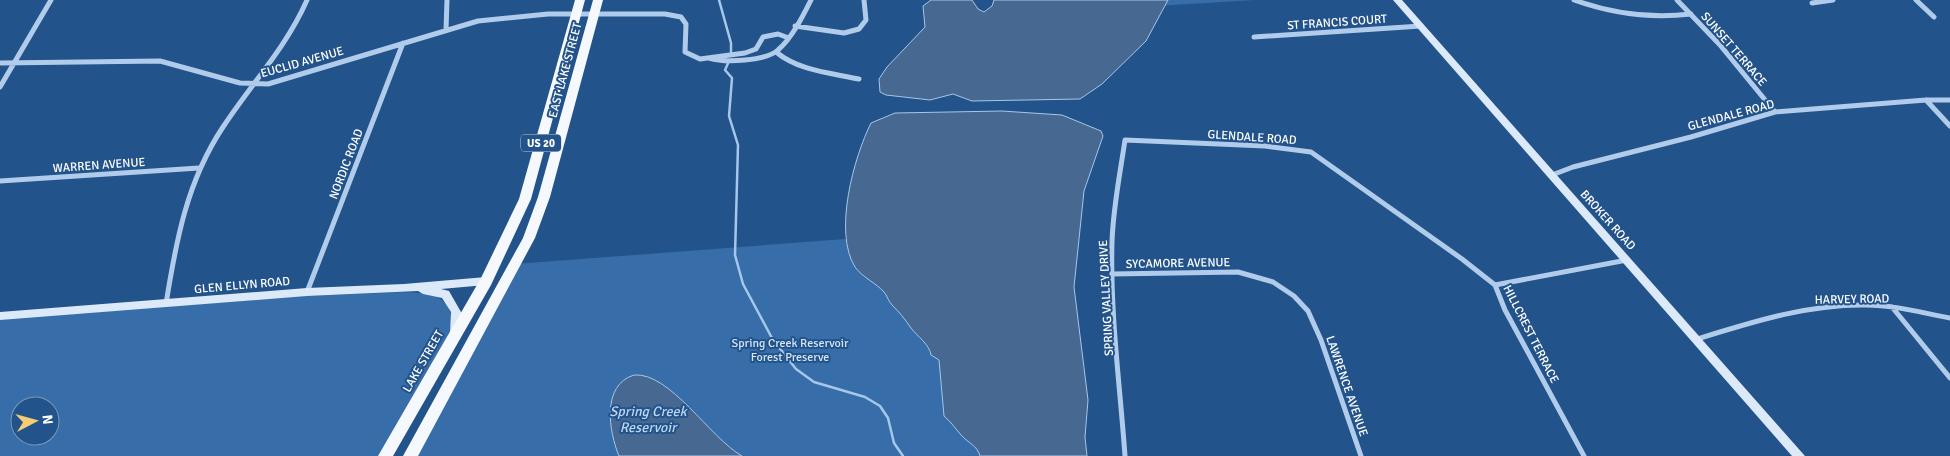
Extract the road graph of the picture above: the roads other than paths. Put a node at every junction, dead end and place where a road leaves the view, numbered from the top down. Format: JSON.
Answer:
{"nodes":[{"id":1,"x":51,"y":0,"type":"edge"},
{"id":2,"x":307,"y":0,"type":"edge"},
{"id":3,"x":448,"y":0,"type":"edge"},
{"id":4,"x":580,"y":0,"type":"edge"},
{"id":5,"x":598,"y":0,"type":"edge"},
{"id":6,"x":811,"y":0,"type":"edge"},
{"id":7,"x":864,"y":0,"type":"edge"},
{"id":8,"x":1398,"y":0,"type":"edge"},
{"id":9,"x":1574,"y":0,"type":"edge"},
{"id":10,"x":1677,"y":0,"type":"edge"},
{"id":11,"x":1833,"y":0,"type":"edge"},
{"id":12,"x":1916,"y":0,"type":"edge"},
{"id":13,"x":1812,"y":3,"type":"dead end"},
{"id":14,"x":576,"y":14,"type":"junction"},
{"id":15,"x":595,"y":14,"type":"junction"},
{"id":16,"x":1692,"y":14,"type":"junction"},
{"id":17,"x":1934,"y":17,"type":"dead end"},
{"id":18,"x":795,"y":26,"type":"junction"},
{"id":19,"x":1421,"y":26,"type":"junction"},
{"id":20,"x":446,"y":30,"type":"junction"},
{"id":21,"x":786,"y":37,"type":"junction"},
{"id":22,"x":1254,"y":37,"type":"dead end"},
{"id":23,"x":403,"y":43,"type":"junction"},
{"id":24,"x":776,"y":52,"type":"junction"},
{"id":25,"x":708,"y":58,"type":"junction"},
{"id":26,"x":14,"y":62,"type":"junction"},
{"id":27,"x":0,"y":63,"type":"edge"},
{"id":28,"x":859,"y":79,"type":"dead end"},
{"id":29,"x":255,"y":85,"type":"junction"},
{"id":30,"x":0,"y":87,"type":"edge"},
{"id":31,"x":1926,"y":100,"type":"junction"},
{"id":32,"x":1950,"y":100,"type":"edge"},
{"id":33,"x":1775,"y":112,"type":"junction"},
{"id":34,"x":1950,"y":126,"type":"edge"},
{"id":35,"x":1125,"y":140,"type":"joint"},
{"id":36,"x":199,"y":168,"type":"junction"},
{"id":37,"x":1552,"y":175,"type":"junction"},
{"id":38,"x":0,"y":181,"type":"edge"},
{"id":39,"x":1364,"y":190,"type":"joint"},
{"id":40,"x":1627,"y":260,"type":"junction"},
{"id":41,"x":1112,"y":274,"type":"junction"},
{"id":42,"x":486,"y":281,"type":"junction"},
{"id":43,"x":1495,"y":285,"type":"junction"},
{"id":44,"x":503,"y":286,"type":"junction"},
{"id":45,"x":404,"y":288,"type":"junction"},
{"id":46,"x":307,"y":292,"type":"junction"},
{"id":47,"x":166,"y":304,"type":"junction"},
{"id":48,"x":1892,"y":307,"type":"junction"},
{"id":49,"x":0,"y":316,"type":"edge"},
{"id":50,"x":1950,"y":318,"type":"edge"},
{"id":51,"x":1314,"y":323,"type":"joint"},
{"id":52,"x":455,"y":336,"type":"junction"},
{"id":53,"x":1697,"y":339,"type":"junction"},
{"id":54,"x":1950,"y":378,"type":"edge"},
{"id":55,"x":385,"y":456,"type":"edge"},
{"id":56,"x":410,"y":456,"type":"edge"},
{"id":57,"x":1125,"y":456,"type":"edge"},
{"id":58,"x":1361,"y":456,"type":"edge"},
{"id":59,"x":1584,"y":456,"type":"edge"},
{"id":60,"x":1800,"y":456,"type":"edge"}],
"edges":[{"from":1,"to":26,"type":"street"},
{"from":2,"to":29,"type":"street"},
{"from":3,"to":20,"type":"street"},
{"from":4,"to":14,"type":"main road","name":"EAST LAKE STREET","number":"US 20"},
{"from":5,"to":15,"type":"main road","name":"EAST LAKE STREET","number":"US 20"},
{"from":6,"to":18,"type":"street"},
{"from":7,"to":18,"type":"street"},
{"from":8,"to":19,"type":"street","name":"BROKER ROAD"},
{"from":9,"to":16,"type":"street"},
{"from":10,"to":16,"type":"street","name":"SUNSET TERRACE"},
{"from":11,"to":13,"type":"street"},
{"from":12,"to":17,"type":"street"},
{"from":14,"to":15,"type":"street","name":"EUCLID AVENUE"},
{"from":14,"to":20,"type":"street","name":"EUCLID AVENUE"},
{"from":14,"to":42,"type":"main road","name":"EAST LAKE STREET","number":"US 20"},
{"from":15,"to":25,"type":"street","name":"EUCLID AVENUE"},
{"from":15,"to":44,"type":"main road","name":"EAST LAKE STREET","number":"US 20"},
{"from":16,"to":33,"type":"street","name":"SUNSET TERRACE"},
{"from":18,"to":21,"type":"street"},
{"from":19,"to":22,"type":"street","name":"ST FRANCIS COURT"},
{"from":19,"to":37,"type":"street","name":"BROKER ROAD"},
{"from":20,"to":23,"type":"street","name":"EUCLID AVENUE"},
{"from":21,"to":24,"type":"street"},
{"from":21,"to":25,"type":"street"},
{"from":23,"to":29,"type":"street","name":"EUCLID AVENUE"},
{"from":23,"to":46,"type":"street","name":"NORDIC ROAD"},
{"from":24,"to":25,"type":"street"},
{"from":24,"to":28,"type":"street"},
{"from":26,"to":27,"type":"street","name":"EUCLID AVENUE"},
{"from":26,"to":29,"type":"street","name":"EUCLID AVENUE"},
{"from":26,"to":30,"type":"street"},
{"from":29,"to":36,"type":"street"},
{"from":31,"to":32,"type":"street","name":"GLENDALE ROAD"},
{"from":31,"to":33,"type":"street","name":"GLENDALE ROAD"},
{"from":31,"to":34,"type":"street"},
{"from":33,"to":37,"type":"street","name":"GLENDALE ROAD"},
{"from":35,"to":39,"type":"street","name":"GLENDALE ROAD"},
{"from":35,"to":41,"type":"street","name":"SPRING VALLEY DRIVE"},
{"from":36,"to":38,"type":"street","name":"WARREN AVENUE"},
{"from":36,"to":47,"type":"street"},
{"from":37,"to":40,"type":"street","name":"BROKER ROAD"},
{"from":39,"to":43,"type":"street","name":"HILLCREST TERRACE"},
{"from":40,"to":43,"type":"street"},
{"from":40,"to":53,"type":"street","name":"BROKER ROAD"},
{"from":41,"to":51,"type":"street","name":"SYCAMORE AVENUE"},
{"from":41,"to":57,"type":"street","name":"SPRING VALLEY DRIVE"},
{"from":42,"to":44,"type":"main road"},
{"from":42,"to":45,"type":"street","name":"GLEN ELLYN ROAD"},
{"from":42,"to":52,"type":"main road","name":"LAKE STREET","number":"US 20"},
{"from":43,"to":59,"type":"street","name":"HILLCREST TERRACE"},
{"from":44,"to":56,"type":"main road","number":"US 20"},
{"from":45,"to":46,"type":"street","name":"GLEN ELLYN ROAD"},
{"from":45,"to":52,"type":"street"},
{"from":46,"to":47,"type":"street","name":"GLEN ELLYN ROAD"},
{"from":47,"to":49,"type":"street","name":"GLEN ELLYN ROAD"},
{"from":48,"to":50,"type":"street","name":"HARVEY ROAD"},
{"from":48,"to":53,"type":"street","name":"HARVEY ROAD"},
{"from":48,"to":54,"type":"street"},
{"from":51,"to":58,"type":"street","name":"LAWRENCE AVENUE"},
{"from":52,"to":55,"type":"main road","name":"LAKE STREET","number":"US 20"},
{"from":53,"to":60,"type":"street","name":"BROKER ROAD"}]}
